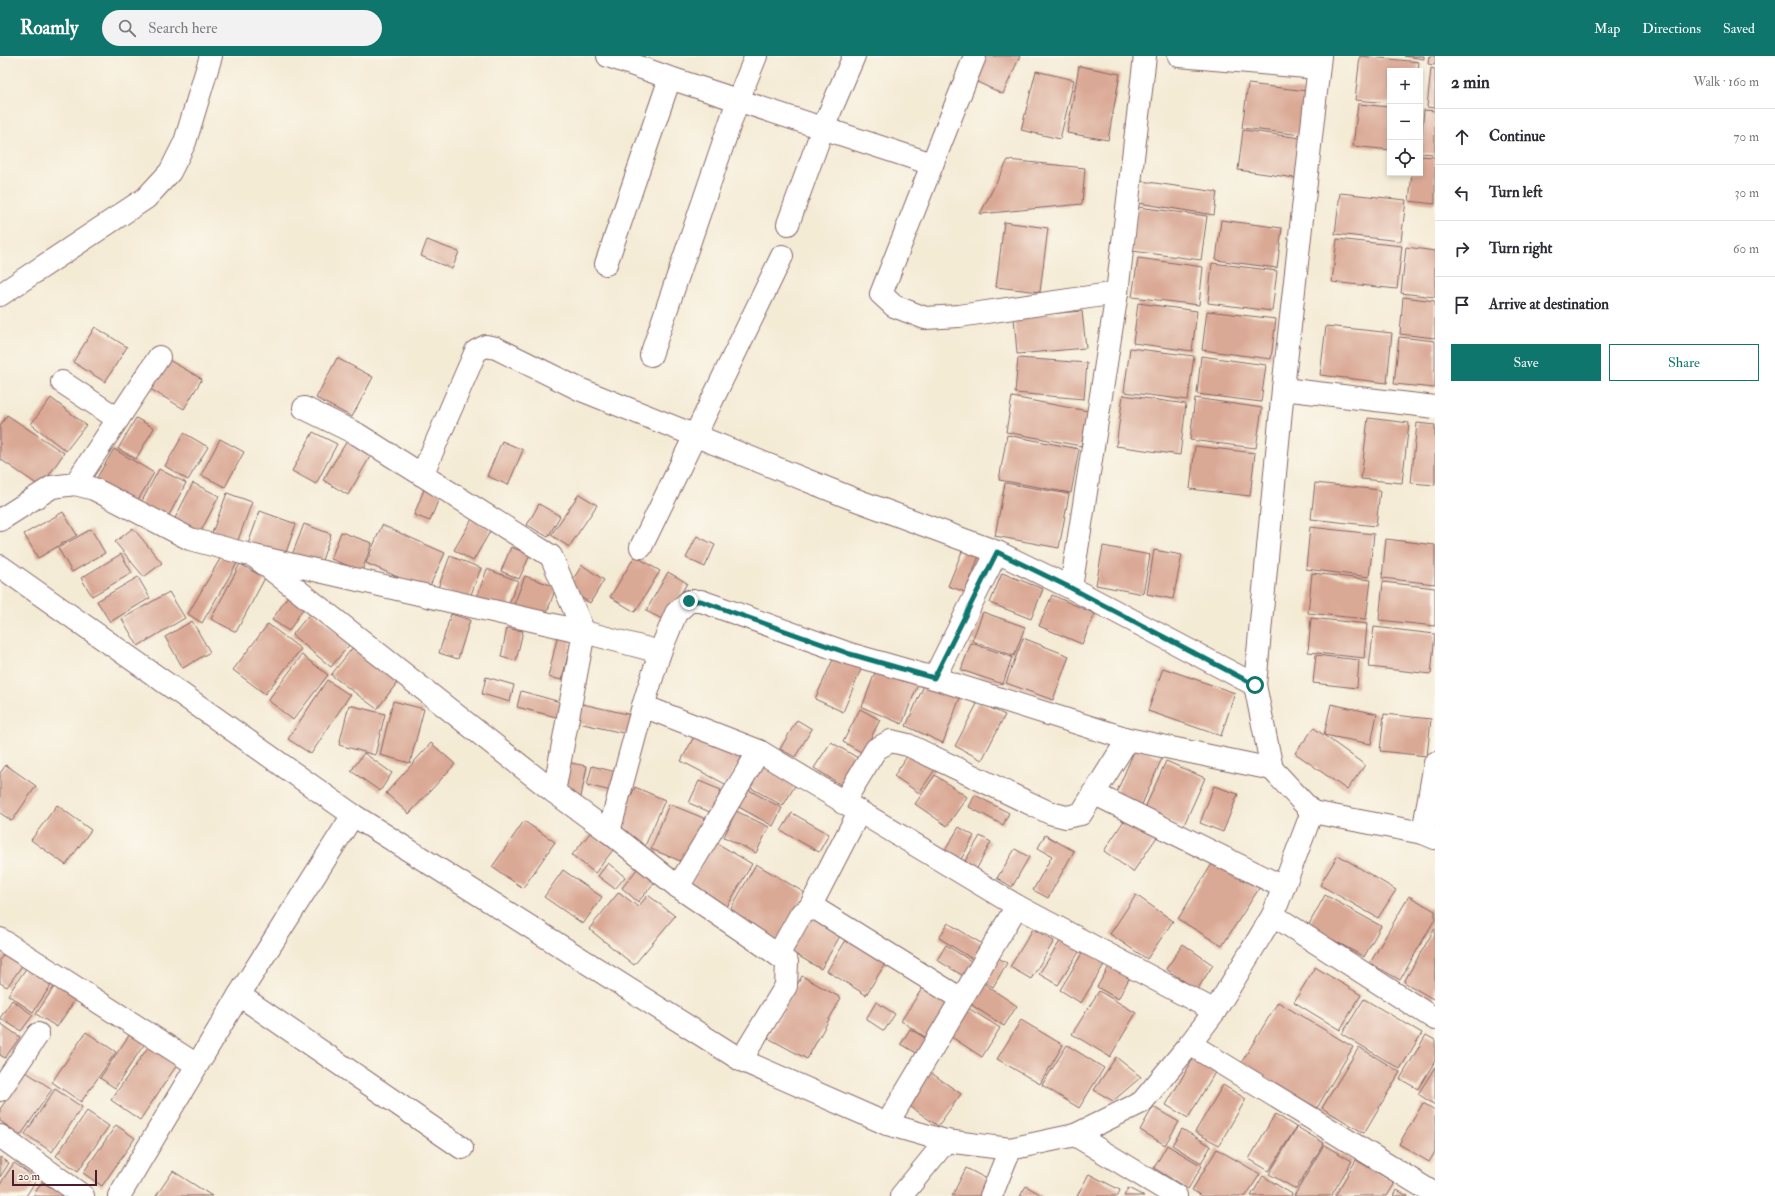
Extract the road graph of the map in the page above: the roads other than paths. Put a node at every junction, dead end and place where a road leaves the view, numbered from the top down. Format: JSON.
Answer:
{"nodes":[{"id":1,"x":211,"y":56,"type":"edge"},
{"id":2,"x":608,"y":56,"type":"edge"},
{"id":3,"x":756,"y":56,"type":"edge"},
{"id":4,"x":854,"y":56,"type":"edge"},
{"id":5,"x":975,"y":56,"type":"edge"},
{"id":6,"x":1145,"y":56,"type":"edge"},
{"id":7,"x":1179,"y":56,"type":"edge"},
{"id":8,"x":636,"y":61,"type":"edge"},
{"id":9,"x":1319,"y":62,"type":"edge"},
{"id":10,"x":670,"y":78,"type":"junction"},
{"id":11,"x":738,"y":100,"type":"junction"},
{"id":12,"x":823,"y":128,"type":"junction"},
{"id":13,"x":932,"y":164,"type":"junction"},
{"id":14,"x":788,"y":224,"type":"dead end"},
{"id":15,"x":782,"y":256,"type":"dead end"},
{"id":16,"x":606,"y":264,"type":"dead end"},
{"id":17,"x":1117,"y":293,"type":"junction"},
{"id":18,"x":0,"y":295,"type":"edge"},
{"id":19,"x":650,"y":355,"type":"dead end"},
{"id":20,"x":159,"y":357,"type":"dead end"},
{"id":21,"x":62,"y":382,"type":"dead end"},
{"id":22,"x":1283,"y":389,"type":"junction"},
{"id":23,"x":304,"y":408,"type":"dead end"},
{"id":24,"x":1435,"y":408,"type":"edge"},
{"id":25,"x":118,"y":419,"type":"junction"},
{"id":26,"x":695,"y":436,"type":"junction"},
{"id":27,"x":422,"y":475,"type":"junction"},
{"id":28,"x":75,"y":484,"type":"junction"},
{"id":29,"x":0,"y":520,"type":"edge"},
{"id":30,"x":641,"y":547,"type":"dead end"},
{"id":31,"x":997,"y":552,"type":"junction"},
{"id":32,"x":254,"y":556,"type":"junction"},
{"id":33,"x":0,"y":566,"type":"edge"},
{"id":34,"x":1071,"y":588,"type":"junction"},
{"id":35,"x":584,"y":632,"type":"junction"},
{"id":36,"x":660,"y":652,"type":"junction"},
{"id":37,"x":934,"y":678,"type":"junction"},
{"id":38,"x":1255,"y":685,"type":"junction"},
{"id":39,"x":643,"y":706,"type":"junction"},
{"id":40,"x":1128,"y":739,"type":"junction"},
{"id":41,"x":759,"y":751,"type":"junction"},
{"id":42,"x":1435,"y":763,"type":"edge"},
{"id":43,"x":1272,"y":769,"type":"junction"},
{"id":44,"x":554,"y":792,"type":"junction"},
{"id":45,"x":1093,"y":793,"type":"junction"},
{"id":46,"x":851,"y":807,"type":"junction"},
{"id":47,"x":1312,"y":812,"type":"junction"},
{"id":48,"x":353,"y":815,"type":"junction"},
{"id":49,"x":609,"y":832,"type":"junction"},
{"id":50,"x":1429,"y":835,"type":"edge"},
{"id":51,"x":678,"y":887,"type":"junction"},
{"id":52,"x":1283,"y":887,"type":"junction"},
{"id":53,"x":1018,"y":906,"type":"junction"},
{"id":54,"x":809,"y":909,"type":"junction"},
{"id":55,"x":1273,"y":915,"type":"junction"},
{"id":56,"x":0,"y":939,"type":"edge"},
{"id":57,"x":778,"y":955,"type":"junction"},
{"id":58,"x":239,"y":995,"type":"junction"},
{"id":59,"x":961,"y":999,"type":"junction"},
{"id":60,"x":1215,"y":1010,"type":"junction"},
{"id":61,"x":1435,"y":1019,"type":"edge"},
{"id":62,"x":38,"y":1034,"type":"dead end"},
{"id":63,"x":1190,"y":1044,"type":"junction"},
{"id":64,"x":741,"y":1060,"type":"junction"},
{"id":65,"x":197,"y":1065,"type":"junction"},
{"id":66,"x":0,"y":1090,"type":"edge"},
{"id":67,"x":887,"y":1124,"type":"junction"},
{"id":68,"x":1075,"y":1135,"type":"junction"},
{"id":69,"x":0,"y":1136,"type":"edge"},
{"id":70,"x":946,"y":1141,"type":"junction"},
{"id":71,"x":462,"y":1148,"type":"dead end"},
{"id":72,"x":1010,"y":1149,"type":"junction"},
{"id":73,"x":1435,"y":1194,"type":"edge"},
{"id":74,"x":83,"y":1196,"type":"edge"},
{"id":75,"x":119,"y":1196,"type":"edge"},
{"id":76,"x":901,"y":1196,"type":"edge"},
{"id":77,"x":991,"y":1196,"type":"edge"},
{"id":78,"x":1176,"y":1196,"type":"edge"}],
"edges":[{"from":1,"to":18,"type":"street"},
{"from":2,"to":8,"type":"street"},
{"from":3,"to":11,"type":"street"},
{"from":4,"to":12,"type":"street"},
{"from":5,"to":13,"type":"street"},
{"from":6,"to":17,"type":"street"},
{"from":7,"to":9,"type":"street"},
{"from":8,"to":10,"type":"street"},
{"from":9,"to":22,"type":"street"},
{"from":10,"to":11,"type":"street"},
{"from":10,"to":16,"type":"street"},
{"from":11,"to":12,"type":"street"},
{"from":11,"to":19,"type":"street"},
{"from":12,"to":13,"type":"street"},
{"from":12,"to":14,"type":"street"},
{"from":13,"to":17,"type":"street"},
{"from":15,"to":26,"type":"street"},
{"from":17,"to":34,"type":"street"},
{"from":20,"to":25,"type":"street"},
{"from":21,"to":25,"type":"street"},
{"from":22,"to":24,"type":"street"},
{"from":22,"to":38,"type":"street"},
{"from":23,"to":27,"type":"street"},
{"from":25,"to":28,"type":"street"},
{"from":26,"to":27,"type":"street"},
{"from":26,"to":30,"type":"street"},
{"from":26,"to":31,"type":"street"},
{"from":27,"to":35,"type":"street"},
{"from":28,"to":29,"type":"street"},
{"from":28,"to":32,"type":"street"},
{"from":31,"to":34,"type":"street"},
{"from":31,"to":37,"type":"street"},
{"from":32,"to":35,"type":"street"},
{"from":32,"to":44,"type":"street"},
{"from":33,"to":48,"type":"street"},
{"from":34,"to":38,"type":"street"},
{"from":35,"to":36,"type":"street"},
{"from":35,"to":44,"type":"street"},
{"from":36,"to":37,"type":"street"},
{"from":36,"to":39,"type":"street"},
{"from":37,"to":40,"type":"street"},
{"from":38,"to":43,"type":"street"},
{"from":39,"to":41,"type":"street"},
{"from":39,"to":49,"type":"street"},
{"from":40,"to":43,"type":"street"},
{"from":40,"to":45,"type":"street"},
{"from":41,"to":46,"type":"street"},
{"from":41,"to":51,"type":"street"},
{"from":42,"to":50,"type":"street"},
{"from":43,"to":47,"type":"street"},
{"from":44,"to":49,"type":"street"},
{"from":45,"to":46,"type":"street"},
{"from":45,"to":52,"type":"street"},
{"from":46,"to":53,"type":"street"},
{"from":46,"to":54,"type":"street"},
{"from":47,"to":50,"type":"street"},
{"from":47,"to":52,"type":"street"},
{"from":48,"to":58,"type":"street"},
{"from":48,"to":64,"type":"street"},
{"from":49,"to":51,"type":"street"},
{"from":51,"to":57,"type":"street"},
{"from":52,"to":55,"type":"street"},
{"from":53,"to":59,"type":"street"},
{"from":53,"to":60,"type":"street"},
{"from":54,"to":57,"type":"street"},
{"from":54,"to":59,"type":"street"},
{"from":55,"to":60,"type":"street"},
{"from":55,"to":61,"type":"street"},
{"from":56,"to":65,"type":"street"},
{"from":57,"to":64,"type":"street"},
{"from":58,"to":65,"type":"street"},
{"from":58,"to":71,"type":"street"},
{"from":59,"to":67,"type":"street"},
{"from":60,"to":63,"type":"street"},
{"from":62,"to":66,"type":"street"},
{"from":63,"to":68,"type":"street"},
{"from":63,"to":73,"type":"street"},
{"from":64,"to":67,"type":"street"},
{"from":65,"to":75,"type":"street"},
{"from":67,"to":70,"type":"street"},
{"from":68,"to":72,"type":"street"},
{"from":68,"to":78,"type":"street"},
{"from":69,"to":74,"type":"street"},
{"from":70,"to":72,"type":"street"},
{"from":70,"to":76,"type":"street"},
{"from":72,"to":77,"type":"street"}]}
